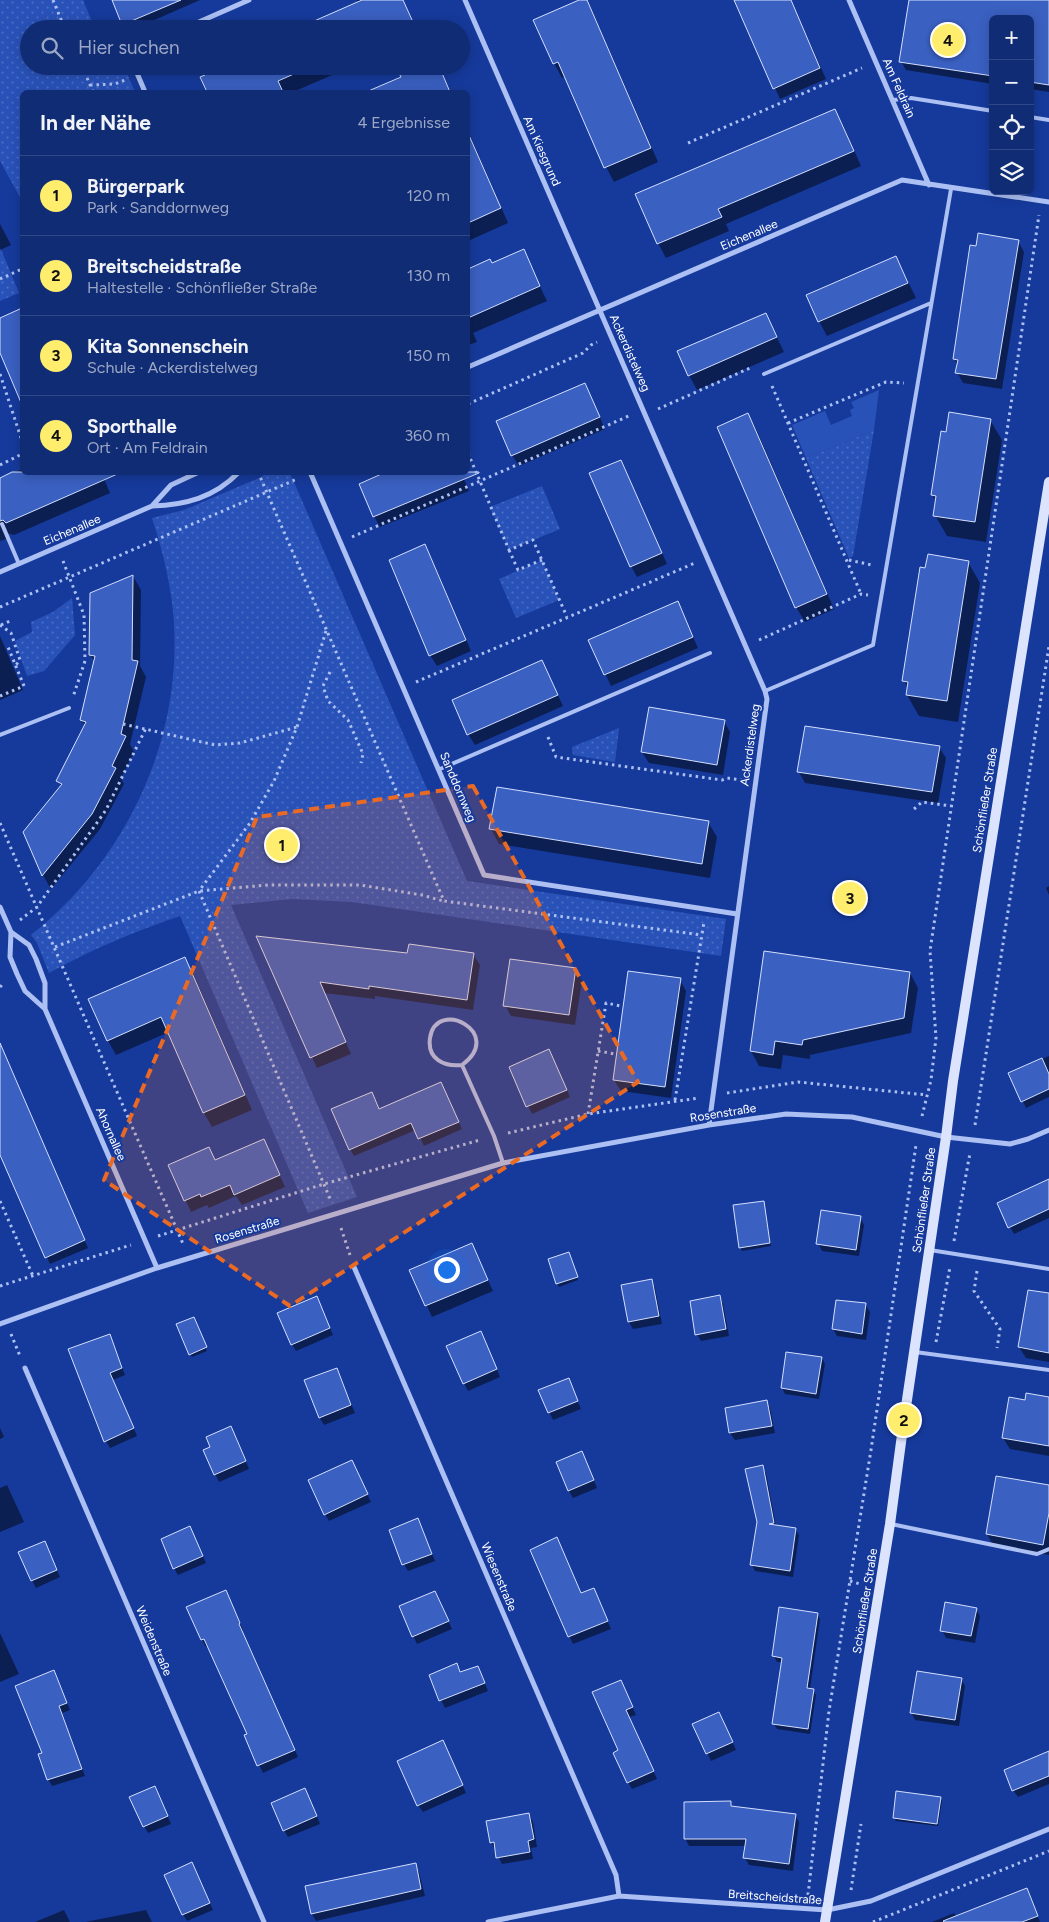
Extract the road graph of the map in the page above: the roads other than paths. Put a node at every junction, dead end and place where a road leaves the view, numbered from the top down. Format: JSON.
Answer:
{"nodes":[{"id":1,"x":249,"y":0,"type":"edge"},
{"id":2,"x":465,"y":0,"type":"edge"},
{"id":3,"x":849,"y":0,"type":"edge"},
{"id":4,"x":203,"y":20,"type":"edge"},
{"id":5,"x":137,"y":75,"type":"edge"},
{"id":6,"x":144,"y":90,"type":"edge"},
{"id":7,"x":894,"y":100,"type":"junction"},
{"id":8,"x":989,"y":110,"type":"edge"},
{"id":9,"x":1034,"y":118,"type":"edge"},
{"id":10,"x":1049,"y":120,"type":"edge"},
{"id":11,"x":930,"y":185,"type":"junction"},
{"id":12,"x":951,"y":189,"type":"junction"},
{"id":13,"x":1049,"y":202,"type":"edge"},
{"id":14,"x":931,"y":303,"type":"junction"},
{"id":15,"x":600,"y":309,"type":"junction"},
{"id":16,"x":470,"y":366,"type":"edge"},
{"id":17,"x":766,"y":374,"type":"road end"},
{"id":18,"x":193,"y":475,"type":"edge"},
{"id":19,"x":236,"y":475,"type":"edge"},
{"id":20,"x":311,"y":475,"type":"edge"},
{"id":21,"x":1049,"y":482,"type":"edge"},
{"id":22,"x":152,"y":506,"type":"junction"},
{"id":23,"x":2,"y":524,"type":"dead end"},
{"id":24,"x":19,"y":564,"type":"junction"},
{"id":25,"x":0,"y":572,"type":"edge"},
{"id":26,"x":710,"y":653,"type":"dead end"},
{"id":27,"x":765,"y":691,"type":"junction"},
{"id":28,"x":69,"y":708,"type":"dead end"},
{"id":29,"x":0,"y":735,"type":"edge"},
{"id":30,"x":440,"y":769,"type":"junction"},
{"id":31,"x":0,"y":907,"type":"edge"},
{"id":32,"x":737,"y":914,"type":"junction"},
{"id":33,"x":10,"y":930,"type":"junction"},
{"id":34,"x":45,"y":1009,"type":"junction"},
{"id":35,"x":462,"y":1065,"type":"junction"},
{"id":36,"x":709,"y":1125,"type":"junction"},
{"id":37,"x":1049,"y":1130,"type":"edge"},
{"id":38,"x":946,"y":1137,"type":"junction"},
{"id":39,"x":503,"y":1163,"type":"junction"},
{"id":40,"x":930,"y":1250,"type":"junction"},
{"id":41,"x":354,"y":1267,"type":"road end"},
{"id":42,"x":157,"y":1268,"type":"junction"},
{"id":43,"x":1049,"y":1269,"type":"edge"},
{"id":44,"x":3,"y":1323,"type":"edge"},
{"id":45,"x":915,"y":1352,"type":"junction"},
{"id":46,"x":25,"y":1368,"type":"road end"},
{"id":47,"x":1049,"y":1370,"type":"edge"},
{"id":48,"x":890,"y":1524,"type":"junction"},
{"id":49,"x":1049,"y":1549,"type":"edge"},
{"id":50,"x":1049,"y":1829,"type":"edge"},
{"id":51,"x":620,"y":1896,"type":"junction"},
{"id":52,"x":827,"y":1910,"type":"junction"},
{"id":53,"x":264,"y":1922,"type":"edge"},
{"id":54,"x":488,"y":1922,"type":"edge"},
{"id":55,"x":825,"y":1922,"type":"edge"}],
"edges":[{"from":1,"to":4,"type":"street"},
{"from":2,"to":15,"type":"street","name":"Am Kiesgrund"},
{"from":3,"to":7,"type":"street","name":"Am Feldrain"},
{"from":5,"to":6,"type":"street"},
{"from":7,"to":8,"type":"lane"},
{"from":7,"to":11,"type":"street","name":"Am Feldrain"},
{"from":9,"to":10,"type":"lane"},
{"from":11,"to":12,"type":"street","name":"Eichenallee"},
{"from":11,"to":15,"type":"street","name":"Eichenallee"},
{"from":12,"to":13,"type":"street","name":"Eichenallee"},
{"from":12,"to":14,"type":"lane"},
{"from":14,"to":17,"type":"lane"},
{"from":14,"to":27,"type":"lane"},
{"from":15,"to":16,"type":"street","name":"Eichenallee"},
{"from":15,"to":27,"type":"street","name":"Ackerdistelweg"},
{"from":18,"to":22,"type":"street","name":"Eichenallee"},
{"from":19,"to":22,"type":"street","name":"Eichenallee"},
{"from":20,"to":30,"type":"street","name":"Sanddornweg"},
{"from":21,"to":38,"type":"main road","name":"Schönfließer Straße"},
{"from":22,"to":24,"type":"street","name":"Eichenallee"},
{"from":23,"to":24,"type":"lane"},
{"from":24,"to":25,"type":"street","name":"Eichenallee"},
{"from":26,"to":30,"type":"lane"},
{"from":27,"to":32,"type":"street","name":"Ackerdistelweg"},
{"from":28,"to":29,"type":"lane"},
{"from":30,"to":32,"type":"street","name":"Sanddornweg"},
{"from":31,"to":33,"type":"street","name":"Ahornallee"},
{"from":32,"to":36,"type":"street","name":"Ackerdistelweg"},
{"from":33,"to":34,"type":"street","name":"Ahornallee"},
{"from":33,"to":34,"type":"street","name":"Ahornallee"},
{"from":34,"to":42,"type":"street","name":"Ahornallee"},
{"from":35,"to":35,"type":"lane"},
{"from":35,"to":39,"type":"lane"},
{"from":36,"to":38,"type":"street","name":"Rosenstraße"},
{"from":36,"to":39,"type":"street","name":"Rosenstraße"},
{"from":37,"to":38,"type":"street","name":"Rosenstraße"},
{"from":38,"to":40,"type":"main road","name":"Schönfließer Straße"},
{"from":39,"to":42,"type":"street","name":"Rosenstraße"},
{"from":40,"to":43,"type":"lane"},
{"from":40,"to":45,"type":"main road","name":"Schönfließer Straße"},
{"from":41,"to":51,"type":"street","name":"Wiesenstraße"},
{"from":42,"to":44,"type":"street","name":"Rosenstraße"},
{"from":45,"to":47,"type":"lane"},
{"from":45,"to":48,"type":"main road","name":"Schönfließer Straße"},
{"from":46,"to":53,"type":"street","name":"Weidenstraße"},
{"from":48,"to":49,"type":"lane"},
{"from":48,"to":52,"type":"main road","name":"Schönfließer Straße"},
{"from":50,"to":52,"type":"street","name":"Breitscheidstraße"},
{"from":51,"to":52,"type":"street","name":"Breitscheidstraße"},
{"from":51,"to":54,"type":"street","name":"Breitscheidstraße"},
{"from":52,"to":55,"type":"main road","name":"Schönfließer Straße"}]}
